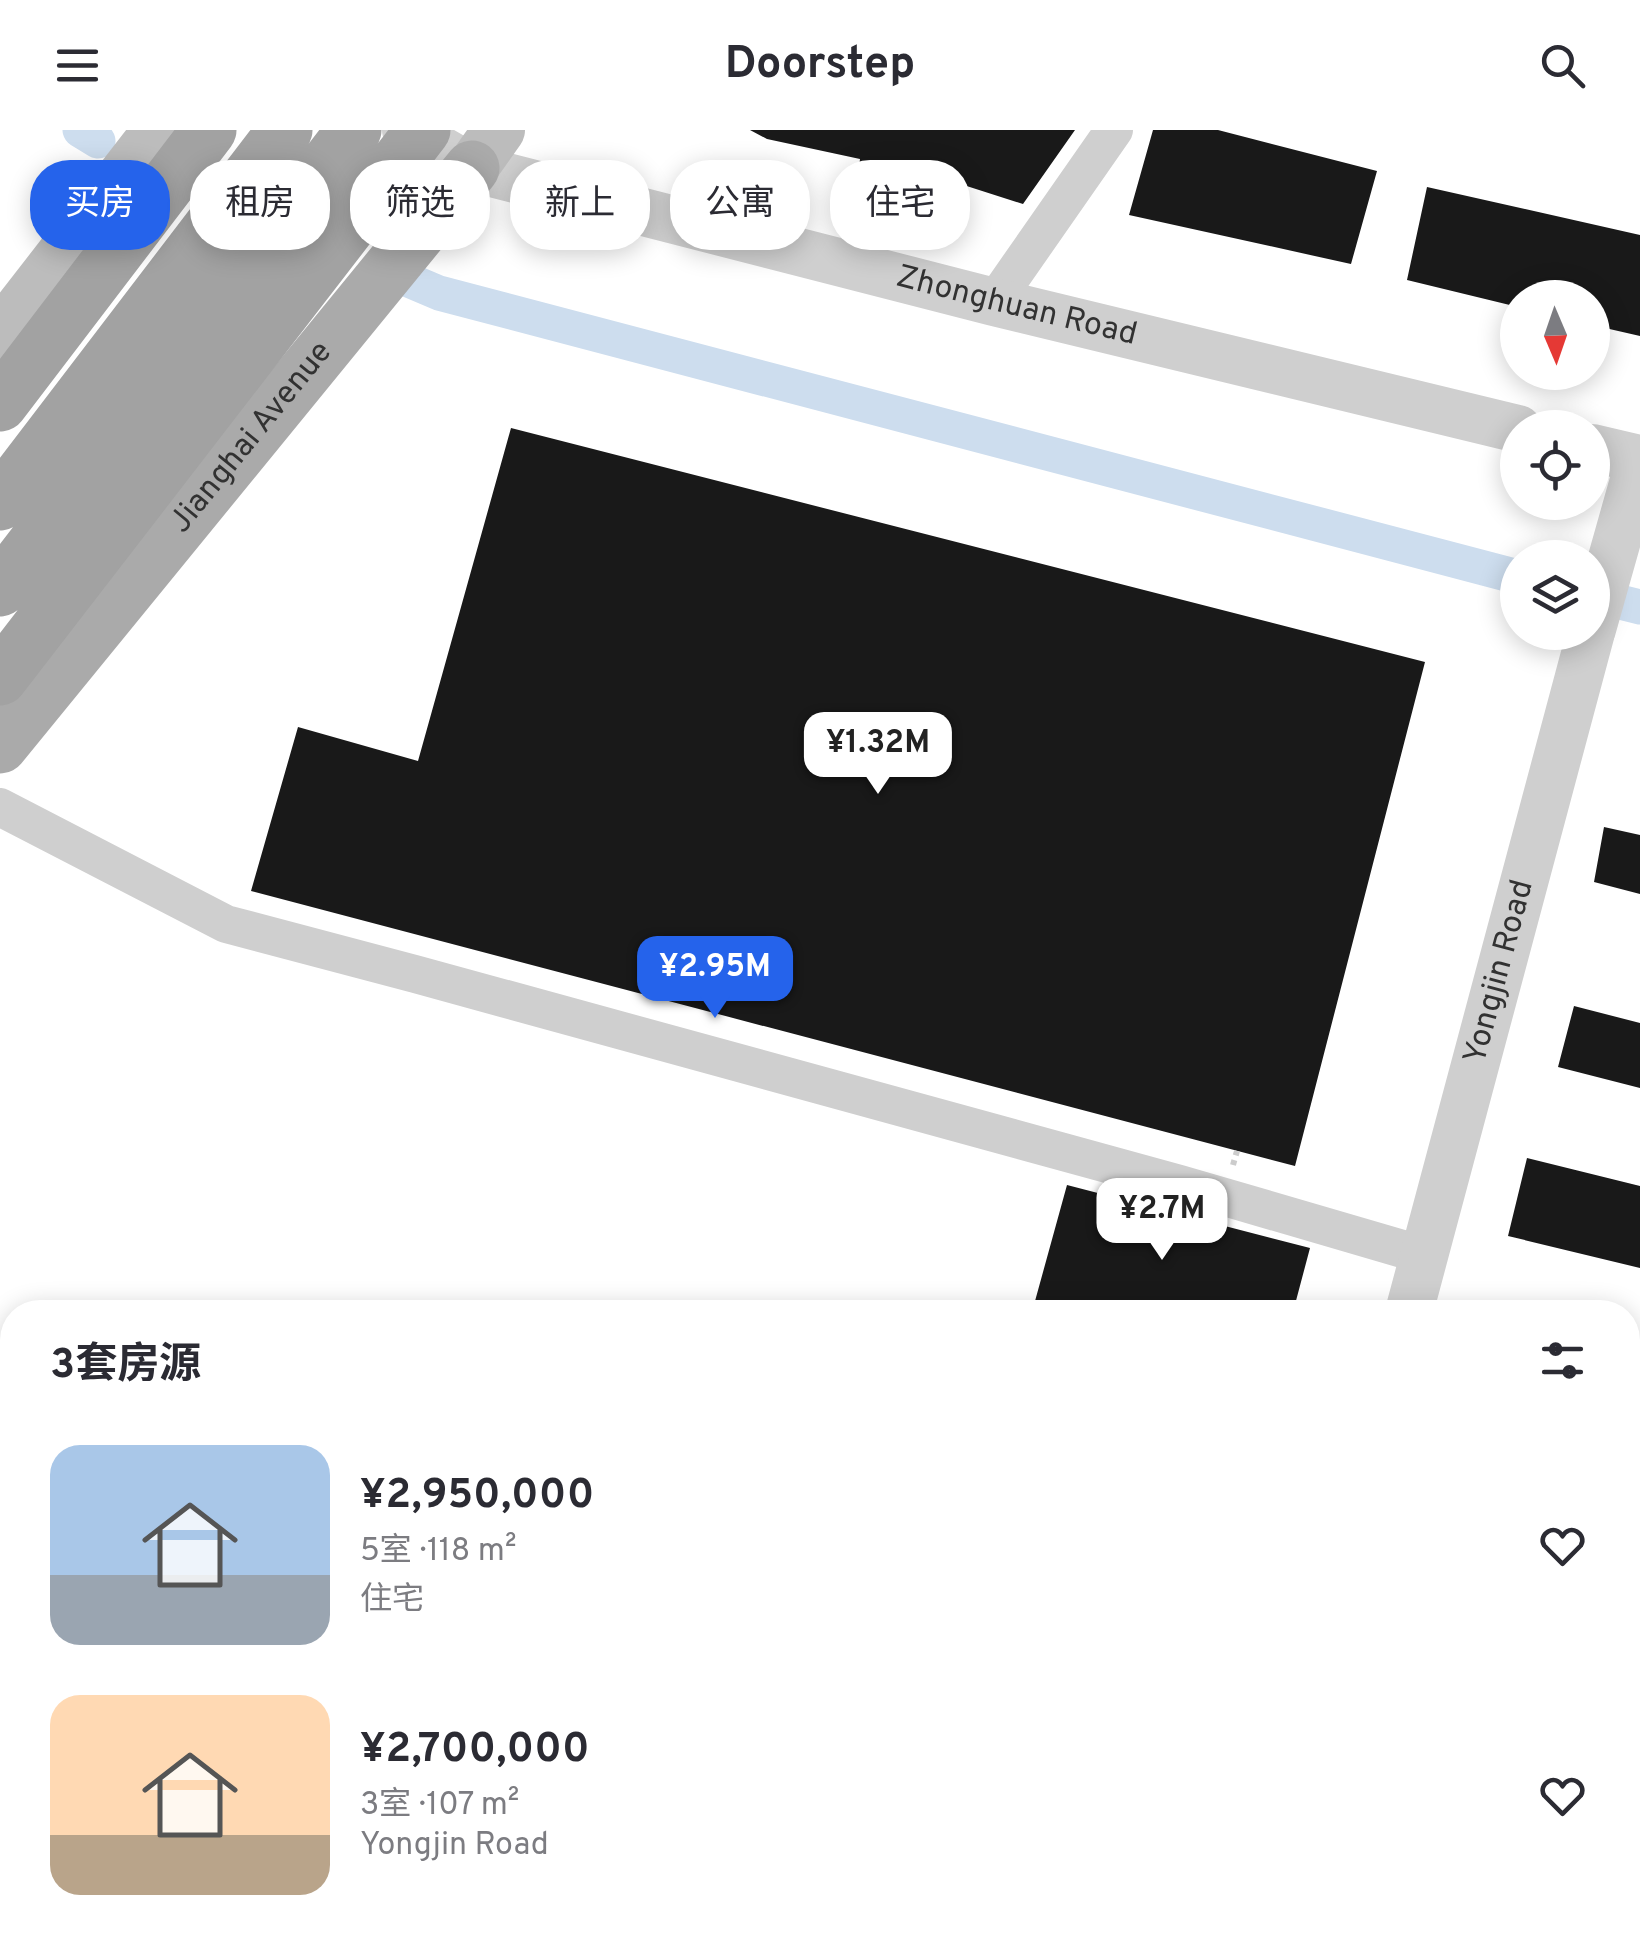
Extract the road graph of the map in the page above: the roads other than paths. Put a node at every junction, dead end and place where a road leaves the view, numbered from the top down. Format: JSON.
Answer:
{"nodes":[{"id":1,"x":284,"y":130,"type":"edge"},
{"id":2,"x":354,"y":130,"type":"edge"},
{"id":3,"x":406,"y":130,"type":"edge"},
{"id":4,"x":422,"y":130,"type":"edge"},
{"id":5,"x":1114,"y":130,"type":"edge"},
{"id":6,"x":485,"y":149,"type":"edge"},
{"id":7,"x":180,"y":152,"type":"edge"},
{"id":8,"x":994,"y":302,"type":"junction"},
{"id":9,"x":0,"y":335,"type":"edge"},
{"id":10,"x":0,"y":404,"type":"edge"},
{"id":11,"x":1500,"y":425,"type":"edge"},
{"id":12,"x":1610,"y":452,"type":"edge"},
{"id":13,"x":1640,"y":459,"type":"edge"},
{"id":14,"x":0,"y":504,"type":"edge"},
{"id":15,"x":1610,"y":564,"type":"edge"},
{"id":16,"x":0,"y":589,"type":"edge"},
{"id":17,"x":1586,"y":650,"type":"edge"},
{"id":18,"x":0,"y":678,"type":"edge"},
{"id":19,"x":0,"y":746,"type":"edge"},
{"id":20,"x":0,"y":807,"type":"edge"},
{"id":21,"x":1422,"y":1255,"type":"junction"},
{"id":22,"x":1412,"y":1300,"type":"edge"}],
"edges":[{"from":1,"to":14,"type":"highway"},
{"from":2,"to":16,"type":"highway"},
{"from":3,"to":6,"type":"street","name":"Zhonghuan Road"},
{"from":4,"to":18,"type":"highway"},
{"from":5,"to":8,"type":"street"},
{"from":6,"to":8,"type":"street","name":"Zhonghuan Road"},
{"from":6,"to":19,"type":"main road","name":"Jianghai Avenue"},
{"from":7,"to":9,"type":"main road"},
{"from":7,"to":10,"type":"highway"},
{"from":8,"to":11,"type":"street","name":"Zhonghuan Road"},
{"from":12,"to":13,"type":"street"},
{"from":13,"to":15,"type":"street","name":"Yongjin Road"},
{"from":17,"to":21,"type":"street","name":"Yongjin Road"},
{"from":20,"to":21,"type":"street"},
{"from":21,"to":22,"type":"street","name":"Yongjin Road"}]}
